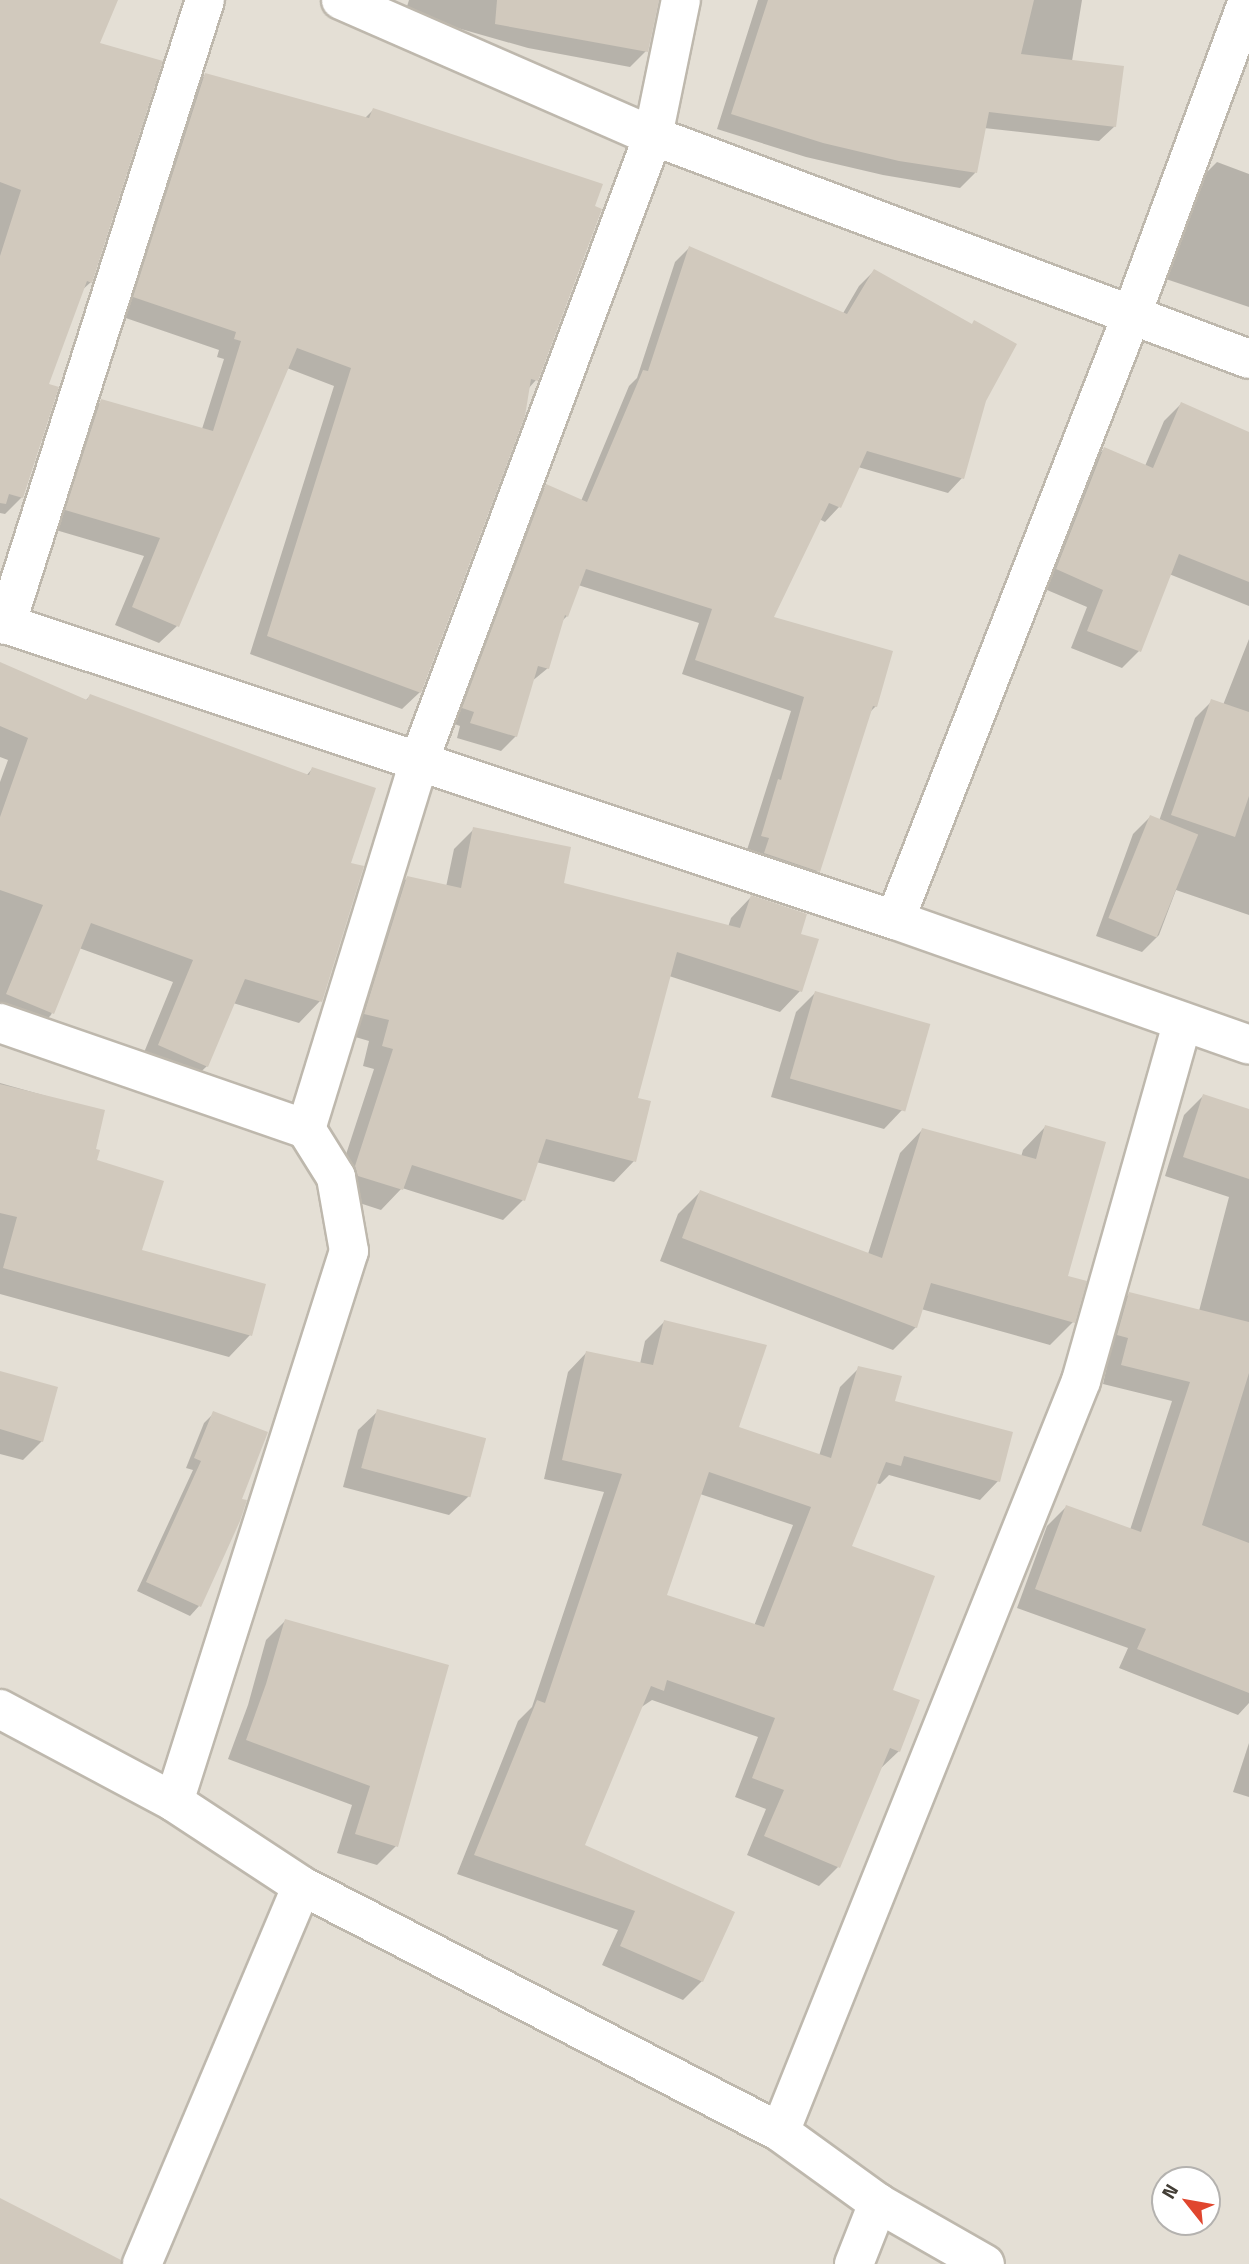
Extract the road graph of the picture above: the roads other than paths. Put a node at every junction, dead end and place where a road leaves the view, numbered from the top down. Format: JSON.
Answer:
{"nodes":[{"id":1,"x":205,"y":0,"type":"edge"},
{"id":2,"x":341,"y":0,"type":"edge"},
{"id":3,"x":681,"y":0,"type":"edge"},
{"id":4,"x":1248,"y":0,"type":"edge"},
{"id":5,"x":653,"y":136,"type":"junction"},
{"id":6,"x":1132,"y":314,"type":"junction"},
{"id":7,"x":1249,"y":359,"type":"edge"},
{"id":8,"x":3,"y":623,"type":"edge"},
{"id":9,"x":419,"y":761,"type":"junction"},
{"id":10,"x":895,"y":920,"type":"junction"},
{"id":11,"x":0,"y":1023,"type":"edge"},
{"id":12,"x":1182,"y":1023,"type":"junction"},
{"id":13,"x":1249,"y":1045,"type":"edge"},
{"id":14,"x":306,"y":1129,"type":"junction"},
{"id":15,"x":0,"y":1709,"type":"edge"},
{"id":16,"x":174,"y":1802,"type":"junction"},
{"id":17,"x":302,"y":1886,"type":"junction"},
{"id":18,"x":780,"y":2132,"type":"junction"},
{"id":19,"x":878,"y":2203,"type":"junction"},
{"id":20,"x":142,"y":2264,"type":"edge"},
{"id":21,"x":854,"y":2264,"type":"edge"},
{"id":22,"x":985,"y":2264,"type":"edge"}],
"edges":[{"from":1,"to":8,"type":"street"},
{"from":2,"to":5,"type":"street"},
{"from":3,"to":5,"type":"street"},
{"from":4,"to":6,"type":"street"},
{"from":5,"to":6,"type":"street"},
{"from":5,"to":9,"type":"street"},
{"from":6,"to":7,"type":"street"},
{"from":6,"to":10,"type":"street"},
{"from":8,"to":9,"type":"street"},
{"from":9,"to":10,"type":"street"},
{"from":9,"to":14,"type":"street"},
{"from":10,"to":12,"type":"street"},
{"from":11,"to":14,"type":"street"},
{"from":12,"to":13,"type":"street"},
{"from":12,"to":18,"type":"street"},
{"from":14,"to":16,"type":"street"},
{"from":15,"to":16,"type":"street"},
{"from":16,"to":17,"type":"street"},
{"from":17,"to":18,"type":"street"},
{"from":17,"to":20,"type":"street"},
{"from":18,"to":19,"type":"street"},
{"from":19,"to":21,"type":"street"},
{"from":19,"to":22,"type":"street"}]}
